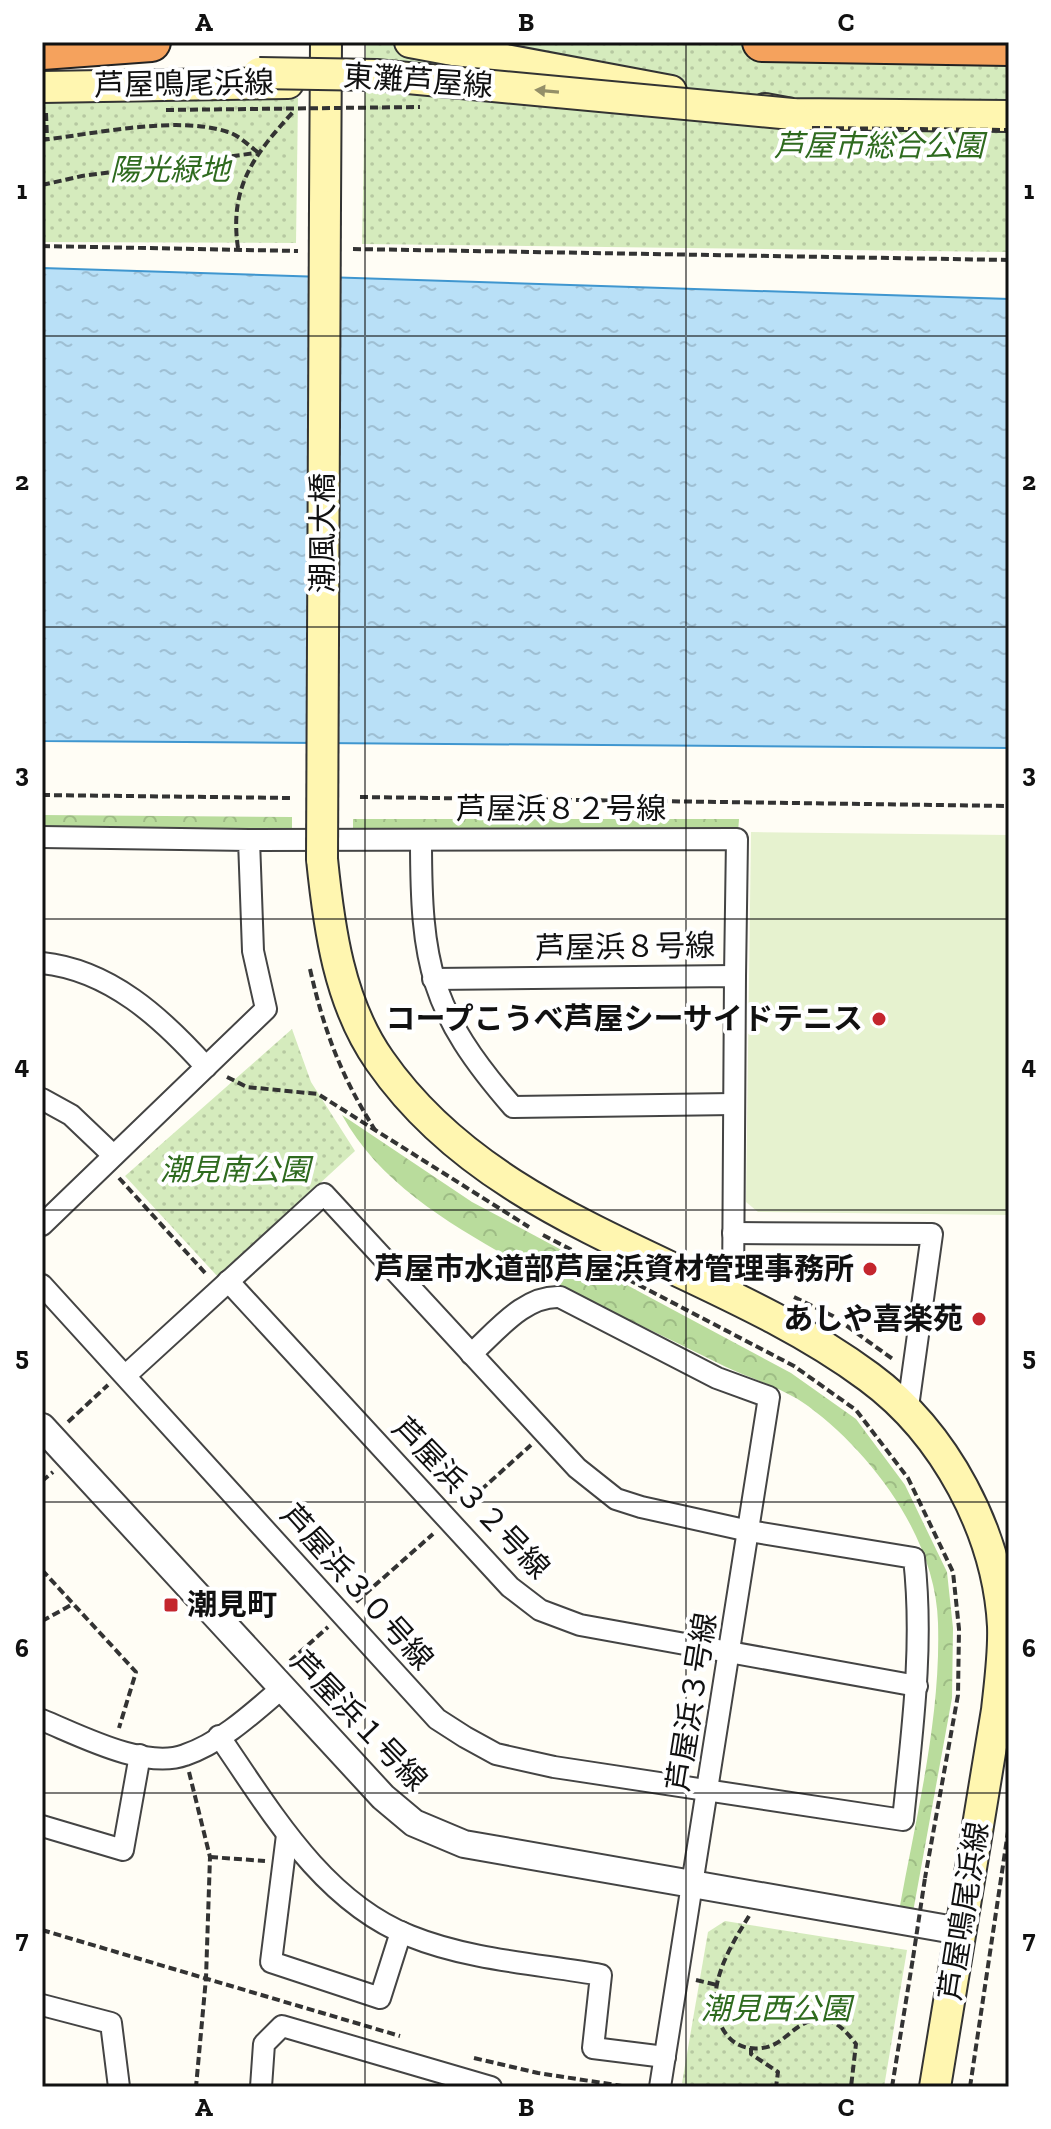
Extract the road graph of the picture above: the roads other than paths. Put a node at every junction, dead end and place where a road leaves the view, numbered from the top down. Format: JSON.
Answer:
{"nodes":[{"id":1,"x":151,"y":42,"type":"edge"},
{"id":2,"x":326,"y":42,"type":"edge"},
{"id":3,"x":410,"y":42,"type":"edge"},
{"id":4,"x":762,"y":42,"type":"edge"},
{"id":5,"x":1009,"y":46,"type":"edge"},
{"id":6,"x":42,"y":50,"type":"edge"},
{"id":7,"x":42,"y":75,"type":"edge"},
{"id":8,"x":326,"y":82,"type":"junction"},
{"id":9,"x":44,"y":100,"type":"edge"},
{"id":10,"x":792,"y":114,"type":"junction"},
{"id":11,"x":1009,"y":116,"type":"edge"},
{"id":12,"x":42,"y":837,"type":"edge"},
{"id":13,"x":249,"y":840,"type":"junction"},
{"id":14,"x":421,"y":840,"type":"junction"},
{"id":15,"x":322,"y":859,"type":"joint"},
{"id":16,"x":42,"y":963,"type":"edge"},
{"id":17,"x":735,"y":976,"type":"junction"},
{"id":18,"x":433,"y":979,"type":"junction"},
{"id":19,"x":206,"y":1067,"type":"junction"},
{"id":20,"x":42,"y":1099,"type":"edge"},
{"id":21,"x":734,"y":1104,"type":"junction"},
{"id":22,"x":110,"y":1159,"type":"junction"},
{"id":23,"x":42,"y":1225,"type":"edge"},
{"id":24,"x":733,"y":1233,"type":"junction"},
{"id":25,"x":224,"y":1284,"type":"junction"},
{"id":26,"x":42,"y":1285,"type":"edge"},
{"id":27,"x":733,"y":1299,"type":"junction"},
{"id":28,"x":471,"y":1354,"type":"junction"},
{"id":29,"x":123,"y":1374,"type":"junction"},
{"id":30,"x":907,"y":1414,"type":"junction"},
{"id":31,"x":47,"y":1432,"type":"edge"},
{"id":32,"x":749,"y":1531,"type":"junction"},
{"id":33,"x":731,"y":1653,"type":"junction"},
{"id":34,"x":277,"y":1682,"type":"junction"},
{"id":35,"x":917,"y":1686,"type":"junction"},
{"id":36,"x":42,"y":1720,"type":"edge"},
{"id":37,"x":219,"y":1736,"type":"junction"},
{"id":38,"x":140,"y":1755,"type":"junction"},
{"id":39,"x":708,"y":1790,"type":"junction"},
{"id":40,"x":42,"y":1826,"type":"edge"},
{"id":41,"x":287,"y":1835,"type":"junction"},
{"id":42,"x":693,"y":1883,"type":"junction"},
{"id":43,"x":960,"y":1931,"type":"junction"},
{"id":44,"x":401,"y":1932,"type":"junction"},
{"id":45,"x":42,"y":2005,"type":"edge"},
{"id":46,"x":665,"y":2057,"type":"junction"},
{"id":47,"x":119,"y":2087,"type":"edge"},
{"id":48,"x":261,"y":2087,"type":"edge"},
{"id":49,"x":491,"y":2087,"type":"edge"},
{"id":50,"x":660,"y":2087,"type":"edge"},
{"id":51,"x":935,"y":2087,"type":"edge"}],
"edges":[{"from":1,"to":6,"type":"highway"},
{"from":2,"to":8,"type":"main road"},
{"from":3,"to":10,"type":"main road","name":"東灘芦屋線","bridge":true},
{"from":4,"to":5,"type":"highway"},
{"from":10,"to":7,"type":"main road","name":"東灘芦屋線","one_way":true,"bridge":true},
{"from":8,"to":9,"type":"main road","name":"芦屋鳴尾浜線"},
{"from":8,"to":15,"type":"main road","name":"潮風大橋","bridge":true},
{"from":10,"to":11,"type":"main road","name":"東灘芦屋線"},
{"from":12,"to":13,"type":"street","name":"芦屋浜８２号線"},
{"from":13,"to":14,"type":"street","name":"芦屋浜８２号線"},
{"from":13,"to":19,"type":"street"},
{"from":14,"to":17,"type":"street","name":"芦屋浜８２号線"},
{"from":14,"to":18,"type":"street"},
{"from":15,"to":27,"type":"main road","name":"芦屋鳴尾浜線"},
{"from":16,"to":19,"type":"street"},
{"from":17,"to":18,"type":"street","name":"芦屋浜８号線"},
{"from":17,"to":21,"type":"street","name":"芦屋浜８号線"},
{"from":18,"to":21,"type":"street"},
{"from":19,"to":22,"type":"street"},
{"from":20,"to":22,"type":"street"},
{"from":21,"to":24,"type":"street","name":"芦屋浜８号線"},
{"from":22,"to":23,"type":"street"},
{"from":24,"to":27,"type":"street","name":"芦屋浜８号線"},
{"from":24,"to":30,"type":"street"},
{"from":25,"to":28,"type":"street"},
{"from":25,"to":29,"type":"street"},
{"from":25,"to":33,"type":"street","name":"芦屋浜３２号線"},
{"from":26,"to":29,"type":"street","name":"芦屋浜３０号線"},
{"from":27,"to":30,"type":"main road","name":"芦屋鳴尾浜線"},
{"from":28,"to":32,"type":"street"},
{"from":28,"to":32,"type":"street","name":"芦屋浜３号線"},
{"from":29,"to":39,"type":"street","name":"芦屋浜３０号線"},
{"from":30,"to":43,"type":"main road","name":"芦屋鳴尾浜線"},
{"from":31,"to":34,"type":"street","name":"芦屋浜１号線"},
{"from":32,"to":33,"type":"street","name":"芦屋浜３号線"},
{"from":32,"to":35,"type":"street"},
{"from":33,"to":35,"type":"street","name":"芦屋浜３２号線"},
{"from":33,"to":39,"type":"street","name":"芦屋浜３号線"},
{"from":34,"to":37,"type":"street"},
{"from":34,"to":42,"type":"street","name":"芦屋浜１号線"},
{"from":35,"to":39,"type":"street","name":"芦屋浜３０号線"},
{"from":36,"to":38,"type":"street"},
{"from":37,"to":38,"type":"street"},
{"from":37,"to":41,"type":"street"},
{"from":38,"to":40,"type":"street"},
{"from":39,"to":42,"type":"street","name":"芦屋浜３号線"},
{"from":41,"to":44,"type":"street"},
{"from":41,"to":44,"type":"street"},
{"from":42,"to":43,"type":"street","name":"芦屋浜１号線"},
{"from":42,"to":46,"type":"street","name":"芦屋浜３号線"},
{"from":43,"to":51,"type":"main road","name":"芦屋鳴尾浜線"},
{"from":44,"to":46,"type":"street"},
{"from":45,"to":47,"type":"street"},
{"from":46,"to":50,"type":"street","name":"芦屋浜３号線"},
{"from":48,"to":49,"type":"street"}]}
